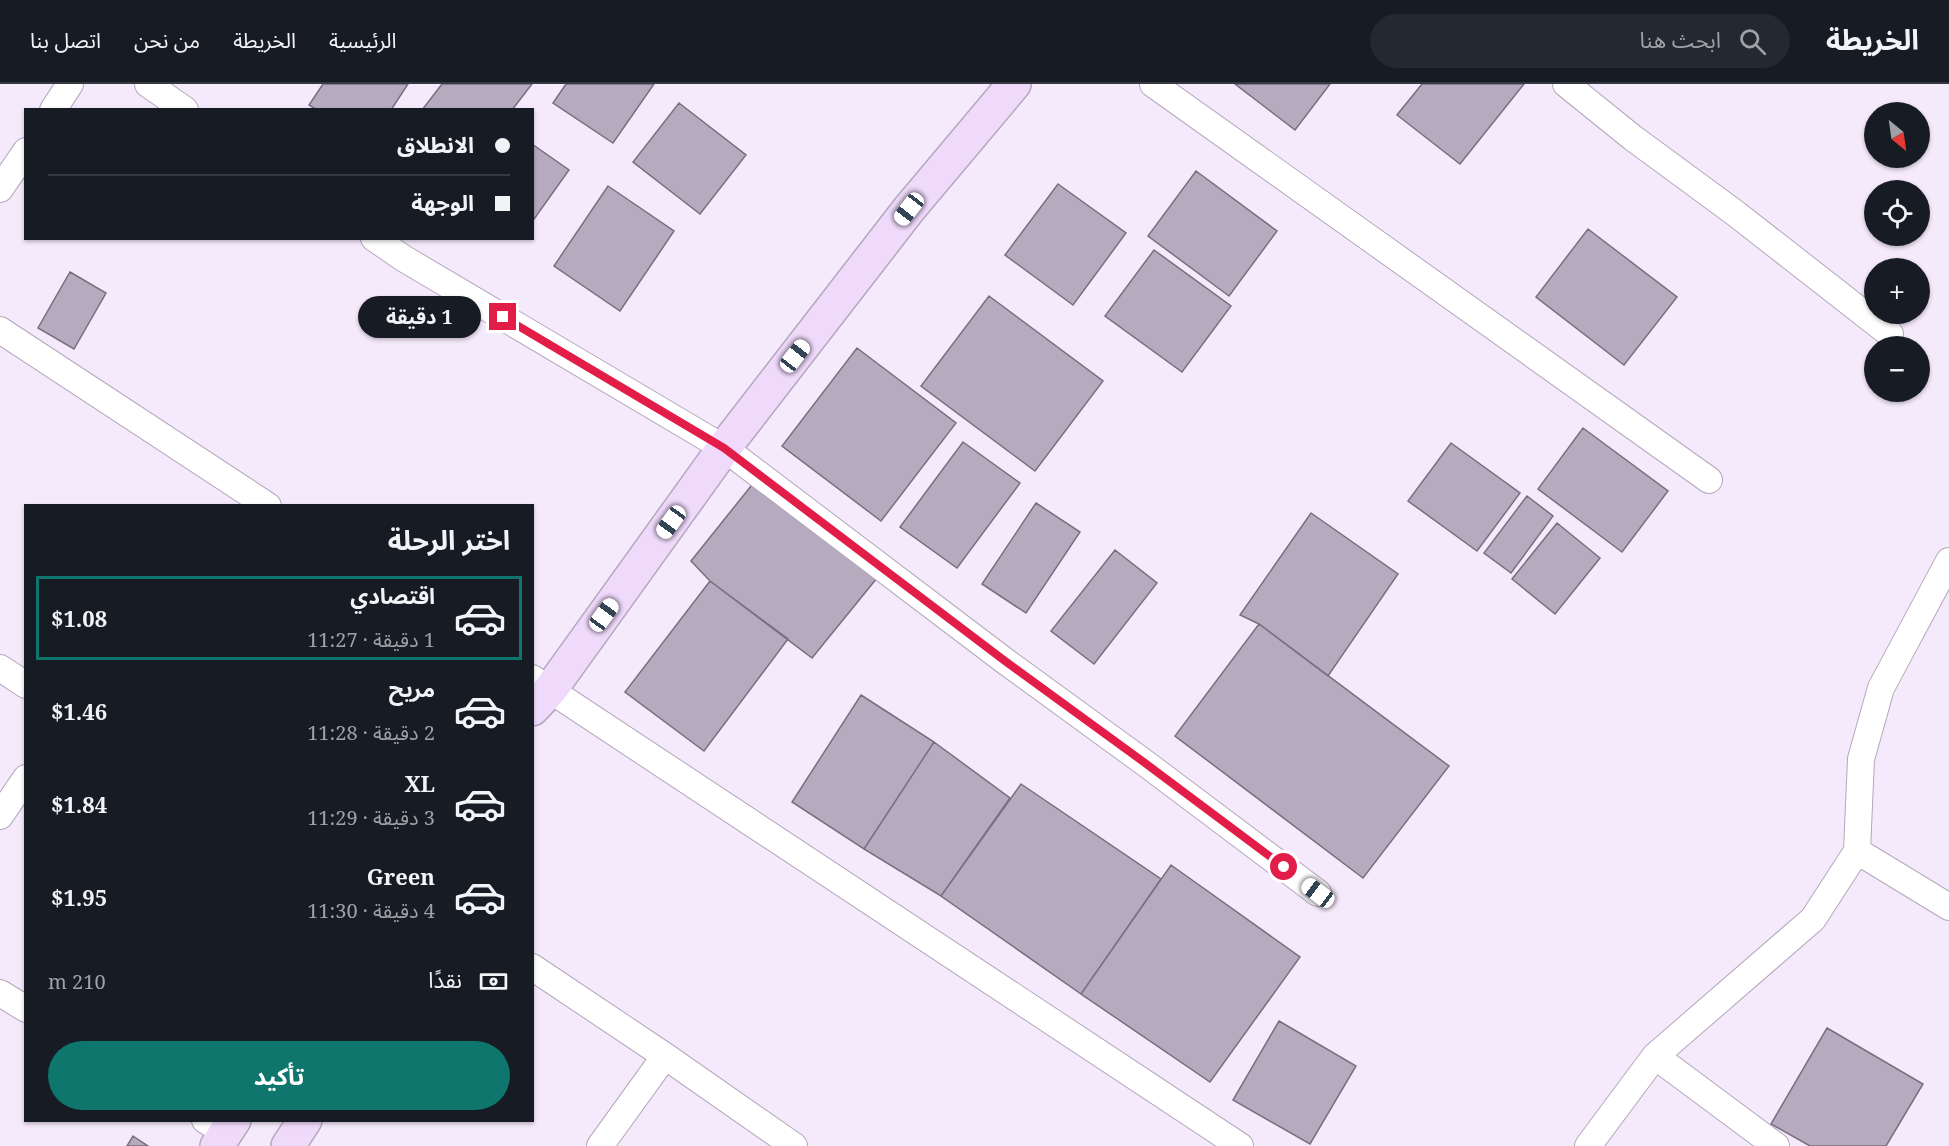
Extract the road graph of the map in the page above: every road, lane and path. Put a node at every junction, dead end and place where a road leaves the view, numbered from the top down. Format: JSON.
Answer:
{"nodes":[{"id":1,"x":70,"y":84,"type":"edge"},
{"id":2,"x":148,"y":84,"type":"edge"},
{"id":3,"x":1014,"y":84,"type":"edge"},
{"id":4,"x":1153,"y":84,"type":"edge"},
{"id":5,"x":1566,"y":84,"type":"edge"},
{"id":6,"x":54,"y":108,"type":"edge"},
{"id":7,"x":182,"y":108,"type":"edge"},
{"id":8,"x":24,"y":154,"type":"edge"},
{"id":9,"x":0,"y":189,"type":"edge"},
{"id":10,"x":377,"y":240,"type":"edge"},
{"id":11,"x":0,"y":330,"type":"edge"},
{"id":12,"x":1890,"y":334,"type":"dead end"},
{"id":13,"x":724,"y":448,"type":"junction"},
{"id":14,"x":1709,"y":480,"type":"dead end"},
{"id":15,"x":265,"y":504,"type":"edge"},
{"id":16,"x":1949,"y":561,"type":"edge"},
{"id":17,"x":0,"y":668,"type":"edge"},
{"id":18,"x":24,"y":684,"type":"edge"},
{"id":19,"x":538,"y":692,"type":"edge"},
{"id":20,"x":534,"y":719,"type":"edge"},
{"id":21,"x":24,"y":781,"type":"edge"},
{"id":22,"x":0,"y":816,"type":"edge"},
{"id":23,"x":1857,"y":851,"type":"junction"},
{"id":24,"x":1318,"y":893,"type":"dead end"},
{"id":25,"x":1949,"y":907,"type":"edge"},
{"id":26,"x":534,"y":968,"type":"edge"},
{"id":27,"x":0,"y":993,"type":"edge"},
{"id":28,"x":24,"y":1008,"type":"edge"},
{"id":29,"x":665,"y":1056,"type":"junction"},
{"id":30,"x":1655,"y":1056,"type":"junction"},
{"id":31,"x":304,"y":1122,"type":"edge"},
{"id":32,"x":288,"y":1146,"type":"edge"},
{"id":33,"x":600,"y":1146,"type":"edge"},
{"id":34,"x":794,"y":1146,"type":"edge"},
{"id":35,"x":1240,"y":1146,"type":"edge"},
{"id":36,"x":1588,"y":1146,"type":"edge"},
{"id":37,"x":1776,"y":1146,"type":"edge"}],
"edges":[{"from":1,"to":6,"type":"street"},
{"from":2,"to":7,"type":"street"},
{"from":3,"to":13,"type":"street"},
{"from":4,"to":14,"type":"street"},
{"from":5,"to":12,"type":"street"},
{"from":8,"to":9,"type":"street"},
{"from":10,"to":13,"type":"street"},
{"from":11,"to":15,"type":"street"},
{"from":13,"to":19,"type":"street"},
{"from":13,"to":24,"type":"street"},
{"from":16,"to":23,"type":"street"},
{"from":17,"to":18,"type":"street"},
{"from":19,"to":20,"type":"street"},
{"from":19,"to":35,"type":"street"},
{"from":21,"to":22,"type":"street"},
{"from":23,"to":25,"type":"street"},
{"from":23,"to":30,"type":"street"},
{"from":26,"to":29,"type":"street"},
{"from":27,"to":28,"type":"street"},
{"from":29,"to":33,"type":"street"},
{"from":29,"to":34,"type":"street"},
{"from":30,"to":36,"type":"street"},
{"from":30,"to":37,"type":"street"},
{"from":31,"to":32,"type":"street"}]}
